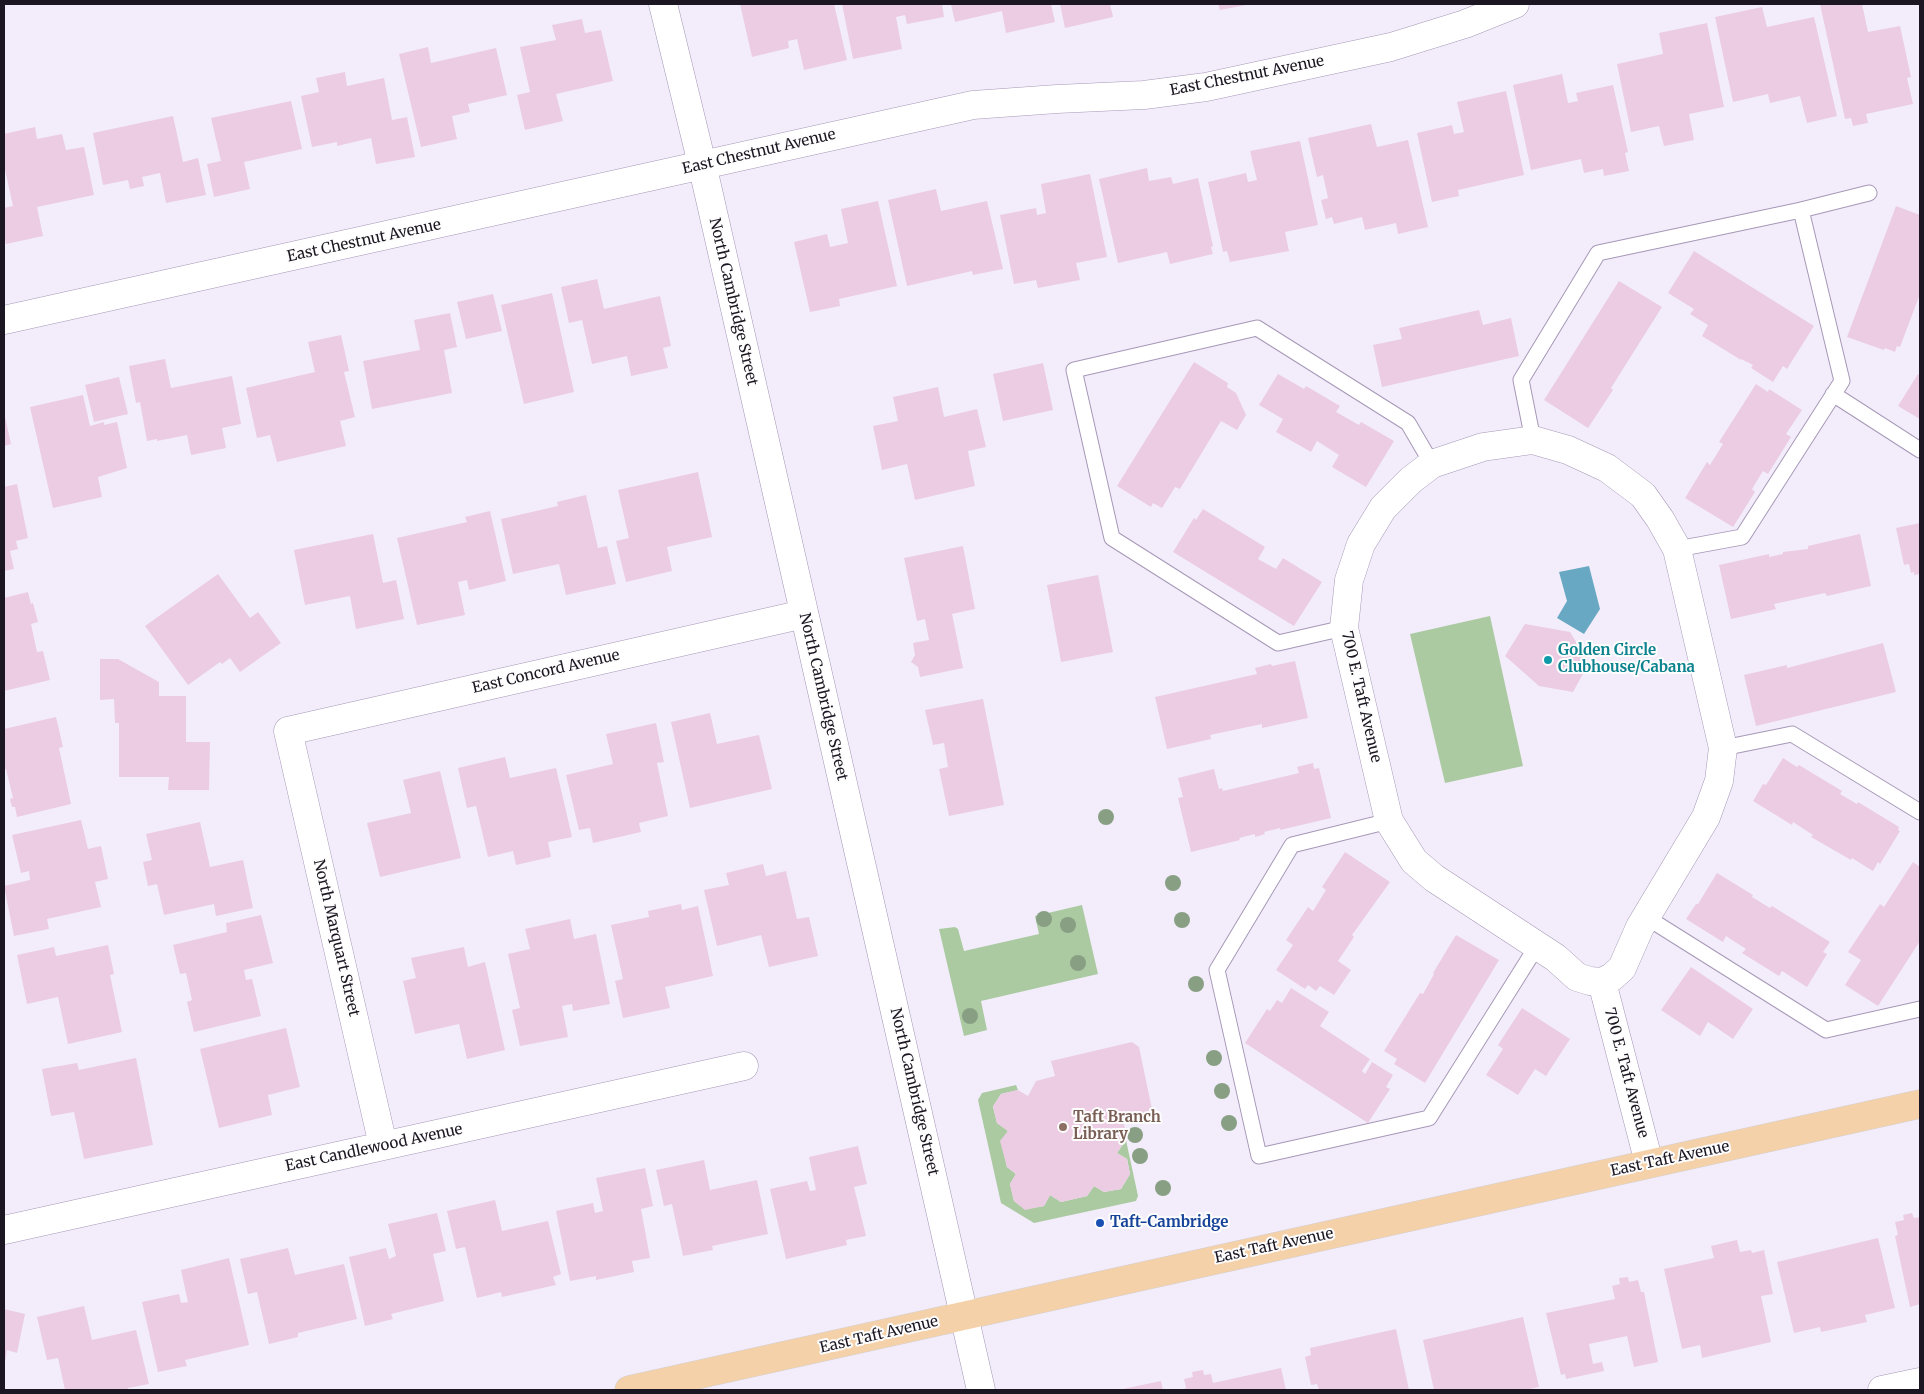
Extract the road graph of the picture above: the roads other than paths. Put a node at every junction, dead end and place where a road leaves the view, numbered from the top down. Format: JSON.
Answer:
{"nodes":[{"id":1,"x":663,"y":4,"type":"edge"},
{"id":2,"x":1515,"y":4,"type":"edge"},
{"id":3,"x":702,"y":164,"type":"junction"},
{"id":4,"x":1868,"y":193,"type":"dead end"},
{"id":5,"x":1801,"y":210,"type":"junction"},
{"id":6,"x":4,"y":320,"type":"edge"},
{"id":7,"x":1834,"y":394,"type":"junction"},
{"id":8,"x":1533,"y":440,"type":"junction"},
{"id":9,"x":1920,"y":450,"type":"edge"},
{"id":10,"x":1432,"y":464,"type":"junction"},
{"id":11,"x":1677,"y":549,"type":"junction"},
{"id":12,"x":804,"y":614,"type":"junction"},
{"id":13,"x":1344,"y":628,"type":"junction"},
{"id":14,"x":288,"y":731,"type":"joint"},
{"id":15,"x":1723,"y":748,"type":"junction"},
{"id":16,"x":1920,"y":812,"type":"edge"},
{"id":17,"x":1389,"y":821,"type":"junction"},
{"id":18,"x":1646,"y":917,"type":"junction"},
{"id":19,"x":1538,"y":946,"type":"junction"},
{"id":20,"x":1602,"y":982,"type":"junction"},
{"id":21,"x":1920,"y":1009,"type":"edge"},
{"id":22,"x":744,"y":1066,"type":"dead end"},
{"id":23,"x":1920,"y":1104,"type":"edge"},
{"id":24,"x":383,"y":1145,"type":"junction"},
{"id":25,"x":1649,"y":1163,"type":"junction"},
{"id":26,"x":4,"y":1230,"type":"edge"},
{"id":27,"x":965,"y":1315,"type":"junction"},
{"id":28,"x":1920,"y":1382,"type":"edge"},
{"id":29,"x":629,"y":1390,"type":"edge"},
{"id":30,"x":981,"y":1390,"type":"edge"},
{"id":31,"x":1882,"y":1390,"type":"edge"}],
"edges":[{"from":1,"to":3,"type":"street","name":"North Cambridge Street"},
{"from":2,"to":3,"type":"street","name":"East Chestnut Avenue"},
{"from":3,"to":6,"type":"street","name":"East Chestnut Avenue"},
{"from":3,"to":12,"type":"street","name":"North Cambridge Street"},
{"from":4,"to":5,"type":"lane"},
{"from":5,"to":7,"type":"lane"},
{"from":5,"to":8,"type":"lane"},
{"from":7,"to":9,"type":"lane"},
{"from":7,"to":11,"type":"lane"},
{"from":8,"to":10,"type":"street","name":"700 E. Taft Avenue"},
{"from":8,"to":11,"type":"street","name":"700 E. Taft Avenue"},
{"from":10,"to":13,"type":"street","name":"700 E. Taft Avenue"},
{"from":10,"to":13,"type":"lane"},
{"from":11,"to":15,"type":"street","name":"700 E. Taft Avenue"},
{"from":12,"to":14,"type":"street","name":"East Concord Avenue"},
{"from":12,"to":27,"type":"street","name":"North Cambridge Street"},
{"from":13,"to":17,"type":"street","name":"700 E. Taft Avenue"},
{"from":14,"to":24,"type":"street","name":"North Marquart Street"},
{"from":15,"to":16,"type":"lane"},
{"from":15,"to":18,"type":"street","name":"700 E. Taft Avenue"},
{"from":17,"to":19,"type":"street","name":"700 E. Taft Avenue"},
{"from":17,"to":19,"type":"lane"},
{"from":18,"to":20,"type":"street","name":"700 E. Taft Avenue"},
{"from":18,"to":21,"type":"lane"},
{"from":19,"to":20,"type":"street","name":"700 E. Taft Avenue"},
{"from":20,"to":25,"type":"street","name":"700 E. Taft Avenue"},
{"from":22,"to":24,"type":"street","name":"East Candlewood Avenue"},
{"from":23,"to":25,"type":"main road","name":"East Taft Avenue"},
{"from":24,"to":26,"type":"street","name":"East Candlewood Avenue"},
{"from":25,"to":27,"type":"main road","name":"East Taft Avenue"},
{"from":27,"to":29,"type":"main road","name":"East Taft Avenue"},
{"from":27,"to":30,"type":"street","name":"North Cambridge Street"},
{"from":28,"to":31,"type":"street"}]}
